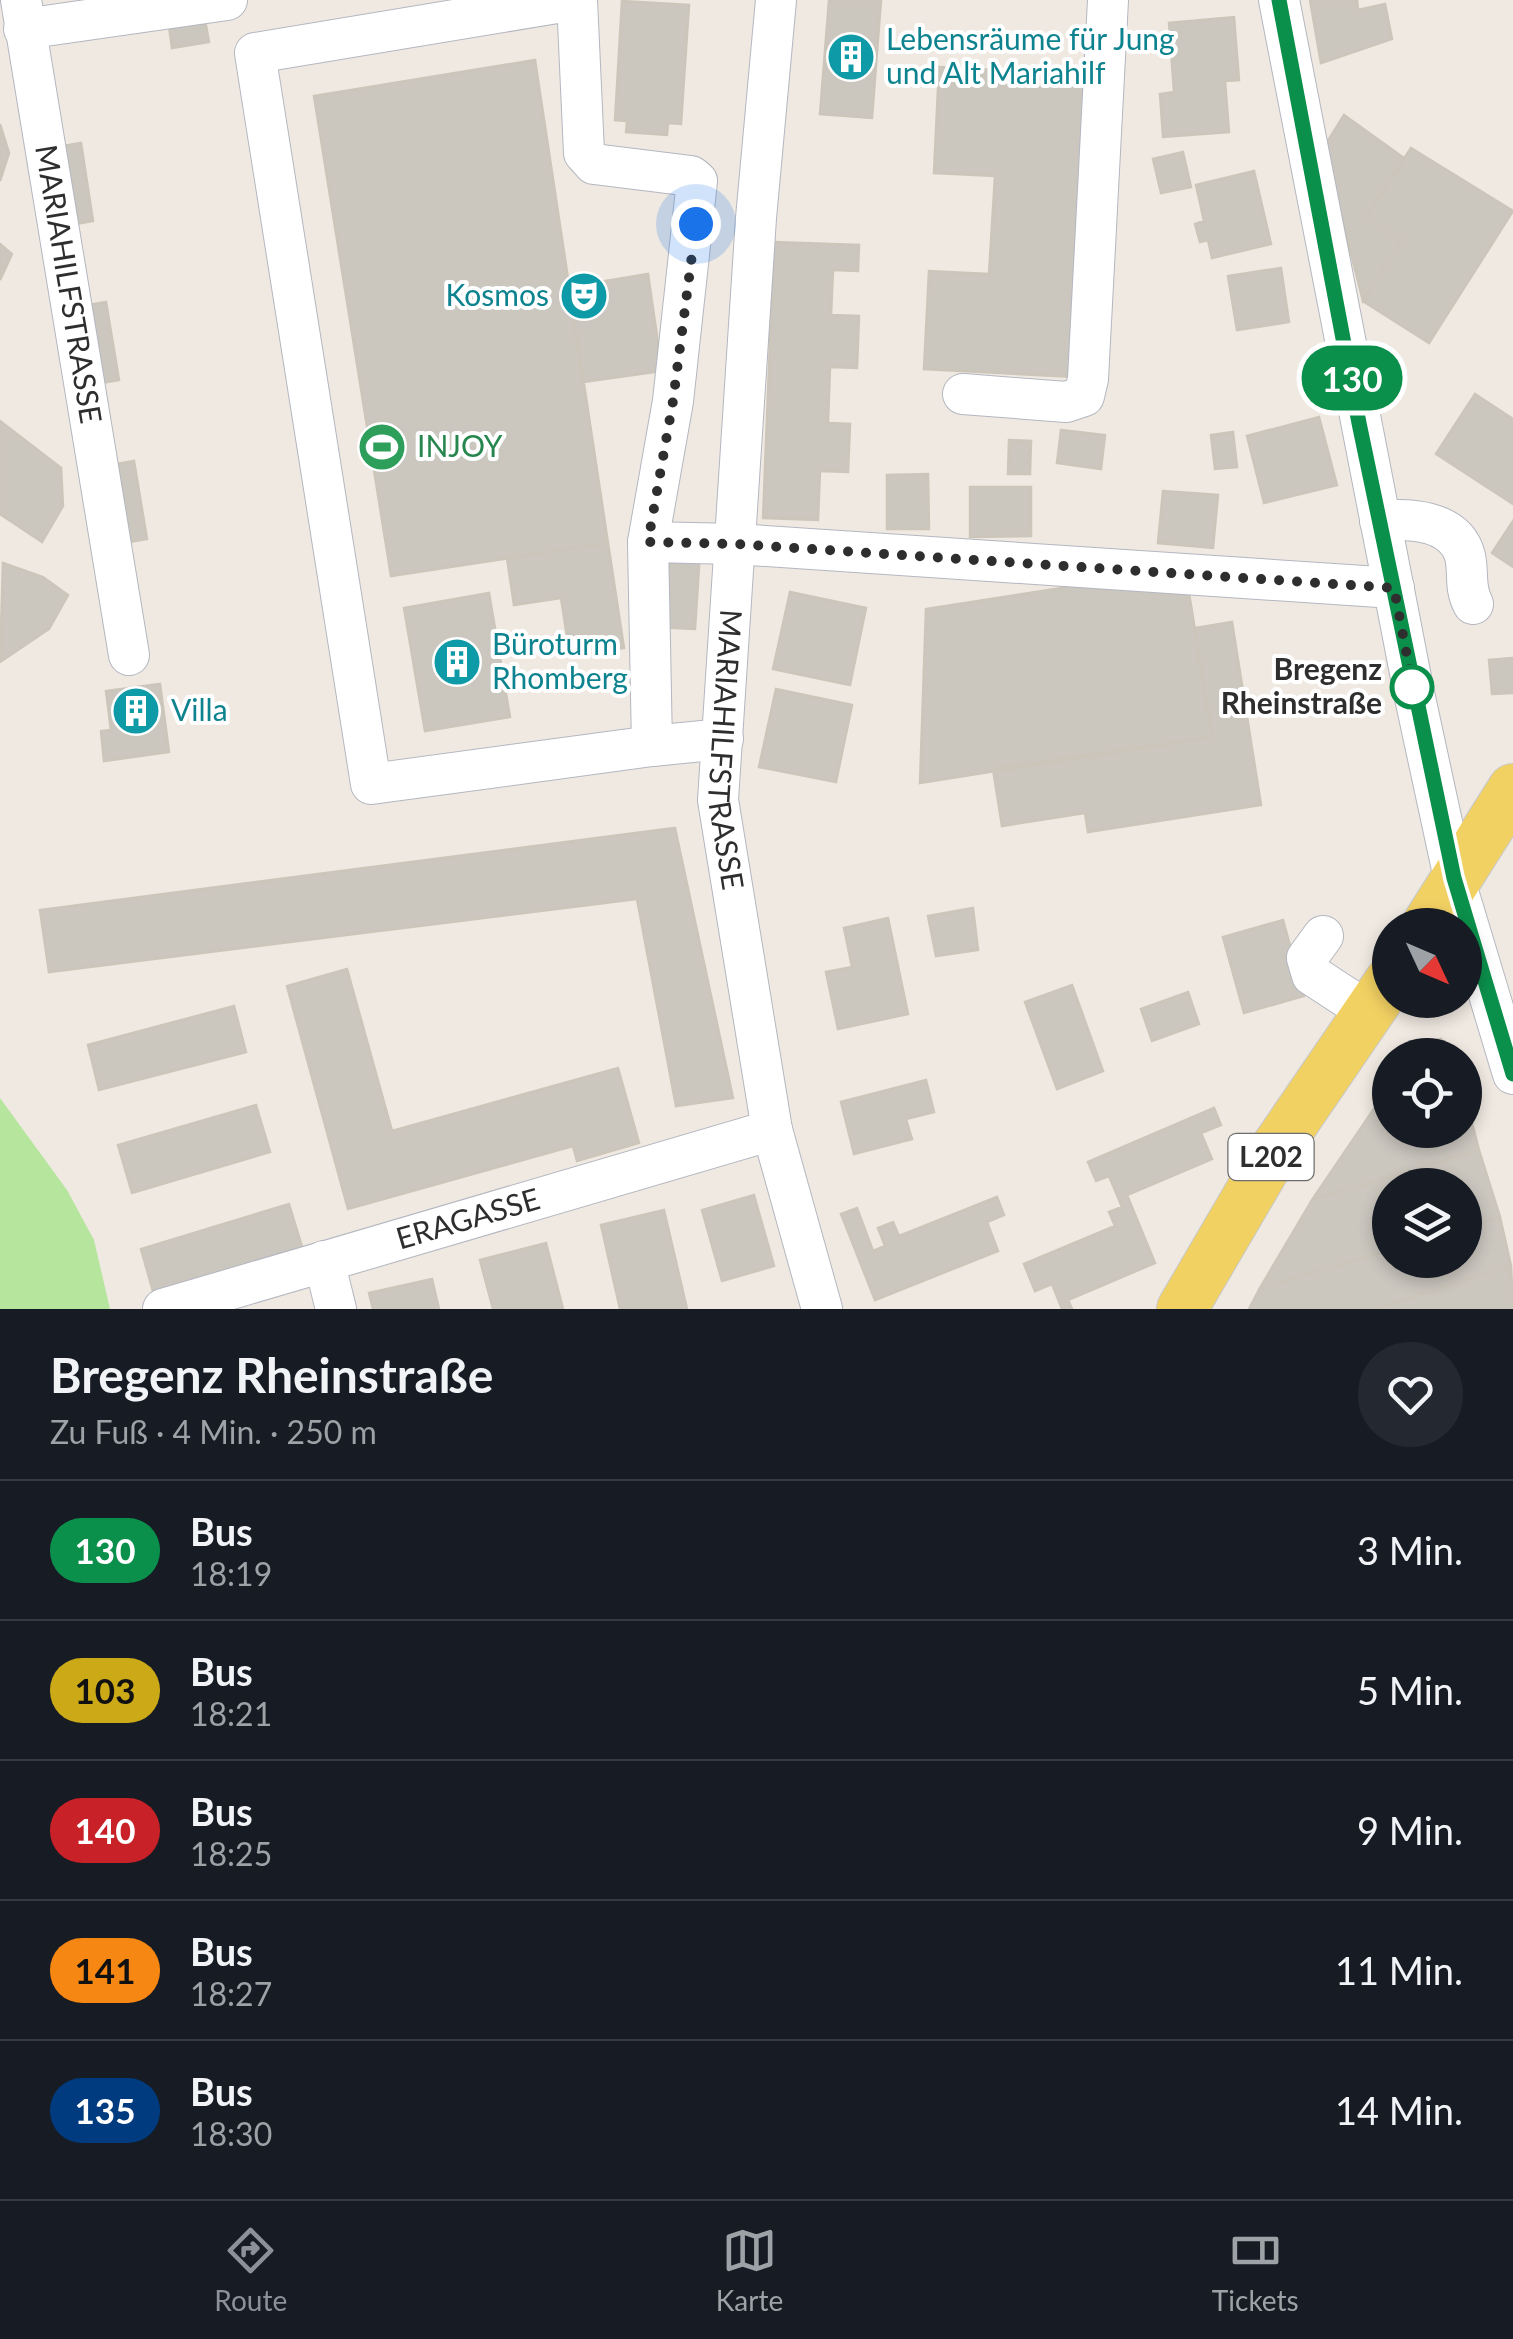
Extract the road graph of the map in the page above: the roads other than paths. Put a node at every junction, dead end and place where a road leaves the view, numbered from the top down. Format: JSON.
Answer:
{"nodes":[{"id":1,"x":227,"y":0,"type":"edge"},
{"id":2,"x":576,"y":0,"type":"edge"},
{"id":3,"x":776,"y":0,"type":"edge"},
{"id":4,"x":1108,"y":0,"type":"edge"},
{"id":5,"x":1279,"y":0,"type":"edge"},
{"id":6,"x":22,"y":14,"type":"edge"},
{"id":7,"x":964,"y":394,"type":"dead end"},
{"id":8,"x":1380,"y":521,"type":"junction"},
{"id":9,"x":648,"y":542,"type":"junction"},
{"id":10,"x":736,"y":544,"type":"junction"},
{"id":11,"x":1394,"y":588,"type":"junction"},
{"id":12,"x":1473,"y":604,"type":"dead end"},
{"id":13,"x":130,"y":656,"type":"dead end"},
{"id":14,"x":724,"y":739,"type":"junction"},
{"id":15,"x":652,"y":746,"type":"junction"},
{"id":16,"x":1513,"y":789,"type":"edge"},
{"id":17,"x":1454,"y":878,"type":"junction"},
{"id":18,"x":1437,"y":908,"type":"edge"},
{"id":19,"x":1322,"y":936,"type":"dead end"},
{"id":20,"x":1372,"y":994,"type":"edge"},
{"id":21,"x":1372,"y":1005,"type":"edge"},
{"id":22,"x":1513,"y":1074,"type":"edge"},
{"id":23,"x":772,"y":1130,"type":"junction"},
{"id":24,"x":324,"y":1262,"type":"junction"},
{"id":25,"x":163,"y":1309,"type":"edge"},
{"id":26,"x":336,"y":1309,"type":"edge"},
{"id":27,"x":822,"y":1309,"type":"edge"},
{"id":28,"x":1182,"y":1309,"type":"edge"}],
"edges":[{"from":1,"to":6,"type":"street","name":"MARIAHILFSTRASSE"},
{"from":2,"to":9,"type":"street"},
{"from":2,"to":15,"type":"street"},
{"from":3,"to":10,"type":"street","name":"MARIAHILFSTRASSE"},
{"from":4,"to":7,"type":"street"},
{"from":5,"to":8,"type":"street"},
{"from":6,"to":13,"type":"street","name":"MARIAHILFSTRASSE"},
{"from":8,"to":11,"type":"street"},
{"from":8,"to":12,"type":"street"},
{"from":9,"to":10,"type":"street"},
{"from":9,"to":15,"type":"street"},
{"from":10,"to":11,"type":"street"},
{"from":10,"to":14,"type":"street","name":"MARIAHILFSTRASSE"},
{"from":11,"to":17,"type":"street"},
{"from":14,"to":15,"type":"street"},
{"from":14,"to":23,"type":"street","name":"MARIAHILFSTRASSE"},
{"from":16,"to":17,"type":"main road"},
{"from":17,"to":18,"type":"main road"},
{"from":17,"to":22,"type":"street"},
{"from":19,"to":20,"type":"street"},
{"from":21,"to":28,"type":"main road","number":"L202"},
{"from":23,"to":24,"type":"street","name":"ERAGASSE"},
{"from":23,"to":27,"type":"street","name":"MARIAHILFSTRASSE"},
{"from":24,"to":25,"type":"street","name":"ERAGASSE"},
{"from":24,"to":26,"type":"street"}]}
